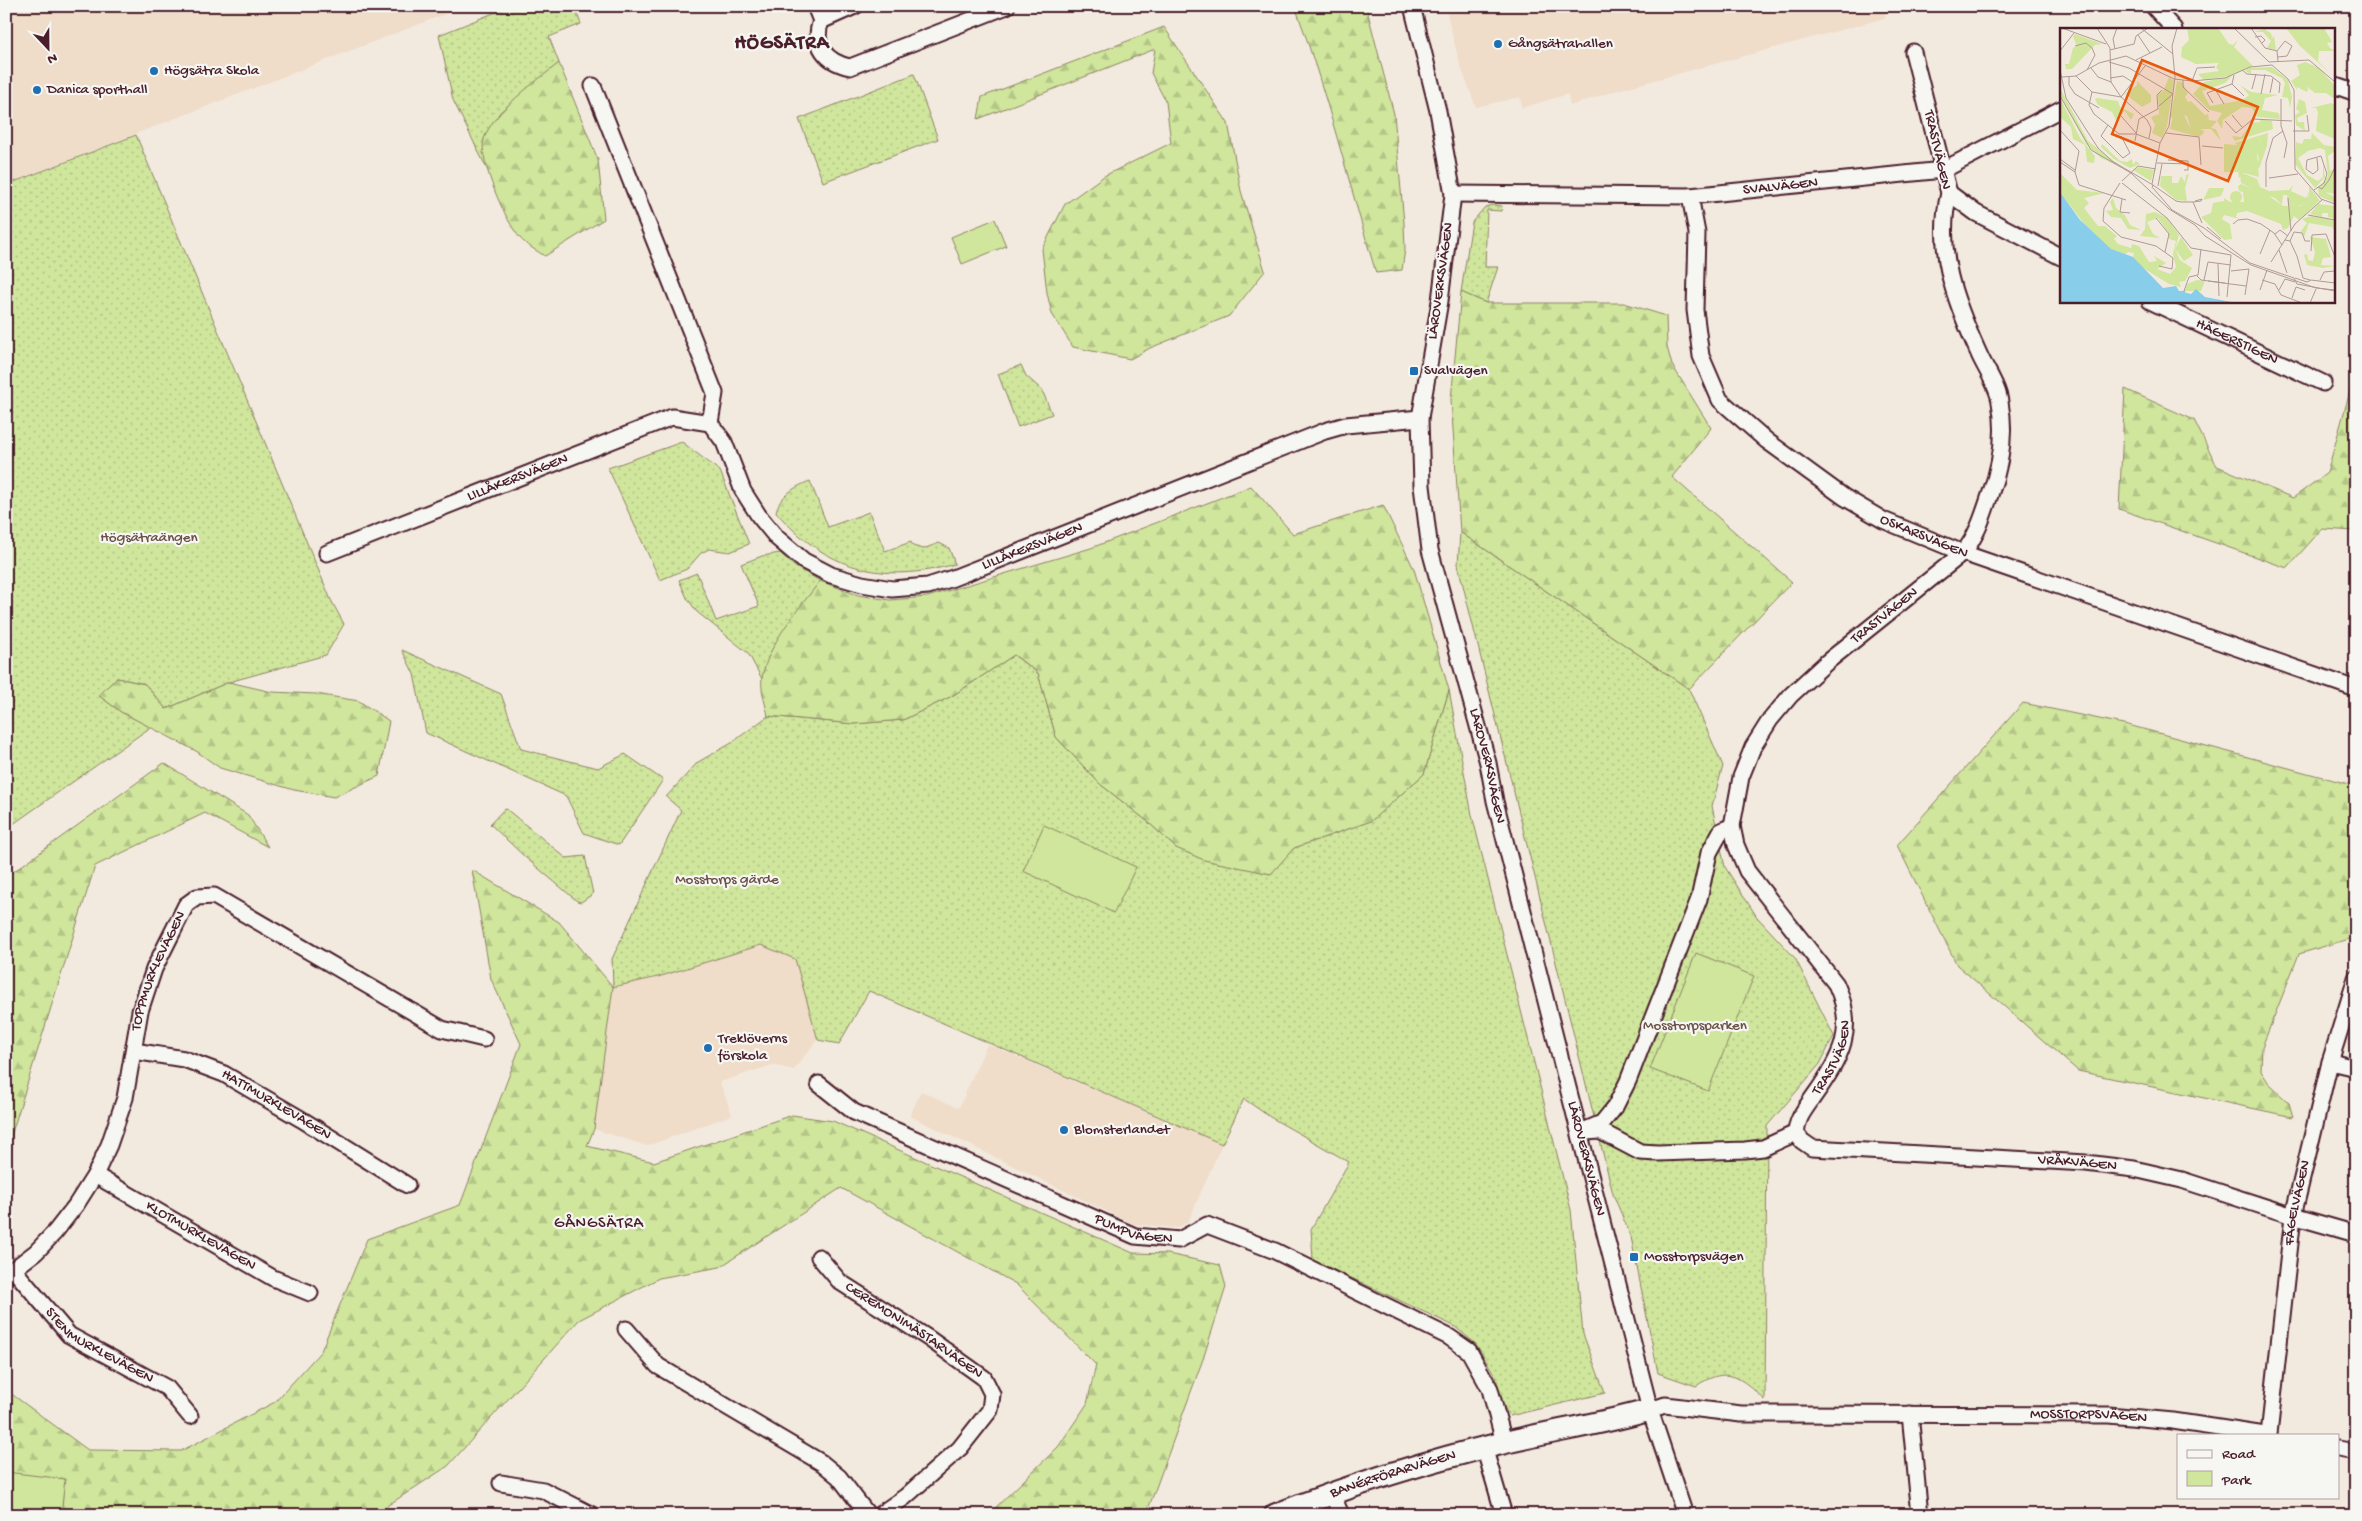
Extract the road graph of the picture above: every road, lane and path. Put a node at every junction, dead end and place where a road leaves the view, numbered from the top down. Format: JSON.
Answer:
{"nodes":[{"id":1,"x":814,"y":6,"type":"edge"},
{"id":2,"x":855,"y":6,"type":"edge"},
{"id":3,"x":1007,"y":6,"type":"edge"},
{"id":4,"x":1412,"y":6,"type":"edge"},
{"id":5,"x":2152,"y":6,"type":"edge"},
{"id":6,"x":821,"y":21,"type":"junction"},
{"id":7,"x":2173,"y":28,"type":"edge"},
{"id":8,"x":1913,"y":52,"type":"dead end"},
{"id":9,"x":2334,"y":85,"type":"edge"},
{"id":10,"x":593,"y":86,"type":"dead end"},
{"id":11,"x":2356,"y":93,"type":"edge"},
{"id":12,"x":2060,"y":110,"type":"edge"},
{"id":13,"x":1943,"y":170,"type":"junction"},
{"id":14,"x":1948,"y":193,"type":"junction"},
{"id":15,"x":1454,"y":194,"type":"junction"},
{"id":16,"x":1690,"y":196,"type":"junction"},
{"id":17,"x":2060,"y":256,"type":"edge"},
{"id":18,"x":2152,"y":302,"type":"edge"},
{"id":19,"x":2323,"y":383,"type":"dead end"},
{"id":20,"x":1420,"y":418,"type":"junction"},
{"id":21,"x":710,"y":424,"type":"junction"},
{"id":22,"x":327,"y":553,"type":"dead end"},
{"id":23,"x":1963,"y":553,"type":"junction"},
{"id":24,"x":2356,"y":688,"type":"edge"},
{"id":25,"x":1732,"y":826,"type":"junction"},
{"id":26,"x":2356,"y":978,"type":"edge"},
{"id":27,"x":484,"y":1039,"type":"dead end"},
{"id":28,"x":134,"y":1051,"type":"junction"},
{"id":29,"x":2330,"y":1062,"type":"junction"},
{"id":30,"x":2356,"y":1068,"type":"edge"},
{"id":31,"x":819,"y":1084,"type":"dead end"},
{"id":32,"x":1581,"y":1132,"type":"junction"},
{"id":33,"x":1796,"y":1133,"type":"junction"},
{"id":34,"x":95,"y":1175,"type":"junction"},
{"id":35,"x":407,"y":1185,"type":"dead end"},
{"id":36,"x":2293,"y":1216,"type":"junction"},
{"id":37,"x":2356,"y":1234,"type":"edge"},
{"id":38,"x":819,"y":1256,"type":"dead end"},
{"id":39,"x":10,"y":1273,"type":"edge"},
{"id":40,"x":310,"y":1293,"type":"dead end"},
{"id":41,"x":626,"y":1329,"type":"dead end"},
{"id":42,"x":1650,"y":1410,"type":"junction"},
{"id":43,"x":1910,"y":1414,"type":"junction"},
{"id":44,"x":190,"y":1416,"type":"dead end"},
{"id":45,"x":2258,"y":1434,"type":"edge"},
{"id":46,"x":2269,"y":1434,"type":"edge"},
{"id":47,"x":1504,"y":1442,"type":"junction"},
{"id":48,"x":1484,"y":1447,"type":"junction"},
{"id":49,"x":2340,"y":1449,"type":"edge"},
{"id":50,"x":2356,"y":1452,"type":"edge"},
{"id":51,"x":501,"y":1482,"type":"dead end"},
{"id":52,"x":1332,"y":1493,"type":"junction"},
{"id":53,"x":592,"y":1515,"type":"edge"},
{"id":54,"x":868,"y":1515,"type":"edge"},
{"id":55,"x":879,"y":1515,"type":"edge"},
{"id":56,"x":1275,"y":1515,"type":"edge"},
{"id":57,"x":1341,"y":1515,"type":"edge"},
{"id":58,"x":1504,"y":1515,"type":"edge"},
{"id":59,"x":1686,"y":1515,"type":"edge"},
{"id":60,"x":1920,"y":1515,"type":"edge"}],
"edges":[{"from":1,"to":6,"type":"street"},
{"from":2,"to":6,"type":"street"},
{"from":3,"to":6,"type":"street"},
{"from":4,"to":15,"type":"street","name":"LÄROVERKSVÄGEN"},
{"from":5,"to":7,"type":"street"},
{"from":8,"to":13,"type":"street","name":"TRASTVÄGEN"},
{"from":9,"to":11,"type":"street"},
{"from":10,"to":21,"type":"street"},
{"from":12,"to":13,"type":"street","name":"SVALVÄGEN"},
{"from":13,"to":14,"type":"street","name":"TRASTVÄGEN"},
{"from":13,"to":16,"type":"street","name":"SVALVÄGEN"},
{"from":14,"to":17,"type":"street"},
{"from":14,"to":23,"type":"street","name":"TRASTVÄGEN"},
{"from":15,"to":16,"type":"street","name":"SVALVÄGEN"},
{"from":15,"to":20,"type":"street","name":"LÄROVERKSVÄGEN"},
{"from":16,"to":23,"type":"street","name":"OSKARSVÄGEN"},
{"from":18,"to":19,"type":"street","name":"HÄGERSTIGEN"},
{"from":20,"to":21,"type":"street","name":"LILLÅKERSVÄGEN"},
{"from":20,"to":32,"type":"street","name":"LÄROVERKSVÄGEN"},
{"from":21,"to":22,"type":"street","name":"LILLÅKERSVÄGEN"},
{"from":23,"to":24,"type":"street","name":"OSKARSVÄGEN"},
{"from":23,"to":25,"type":"street","name":"TRASTVÄGEN"},
{"from":25,"to":32,"type":"street"},
{"from":25,"to":33,"type":"street","name":"TRASTVÄGEN"},
{"from":26,"to":29,"type":"street","name":"FÅGELVÄGEN"},
{"from":27,"to":28,"type":"street","name":"TOPPMURKLEVÄGEN"},
{"from":28,"to":34,"type":"street","name":"TOPPMURKLEVÄGEN"},
{"from":28,"to":35,"type":"street","name":"HATTMURKLEVÄGEN"},
{"from":29,"to":30,"type":"street"},
{"from":29,"to":36,"type":"street","name":"FÅGELVÄGEN"},
{"from":31,"to":47,"type":"street","name":"PUMPVÄGEN"},
{"from":32,"to":33,"type":"street"},
{"from":32,"to":42,"type":"street","name":"LÄROVERKSVÄGEN"},
{"from":33,"to":36,"type":"street","name":"VRÅKVÄGEN"},
{"from":34,"to":39,"type":"street","name":"TOPPMURKLEVÄGEN"},
{"from":34,"to":40,"type":"street","name":"KLOTMURKLEVÄGEN"},
{"from":36,"to":37,"type":"street","name":"VRÅKVÄGEN"},
{"from":36,"to":46,"type":"street","name":"FÅGELVÄGEN"},
{"from":38,"to":55,"type":"street","name":"CEREMONIMÄSTARVÄGEN"},
{"from":39,"to":44,"type":"street","name":"STENMURKLEVÄGEN"},
{"from":41,"to":54,"type":"street"},
{"from":42,"to":43,"type":"street","name":"MOSSTORPSVÄGEN"},
{"from":42,"to":47,"type":"street","name":"BANÉRFÖRARVÄGEN"},
{"from":42,"to":59,"type":"street","name":"LÄROVERKSVÄGEN"},
{"from":43,"to":45,"type":"street","name":"MOSSTORPSVÄGEN"},
{"from":43,"to":60,"type":"street"},
{"from":47,"to":48,"type":"street","name":"BANÉRFÖRARVÄGEN"},
{"from":48,"to":52,"type":"street","name":"BANÉRFÖRARVÄGEN"},
{"from":48,"to":58,"type":"street"},
{"from":49,"to":50,"type":"street"},
{"from":51,"to":53,"type":"street"},
{"from":52,"to":56,"type":"street","name":"BANÉRFÖRARVÄGEN"},
{"from":52,"to":57,"type":"street"}]}
